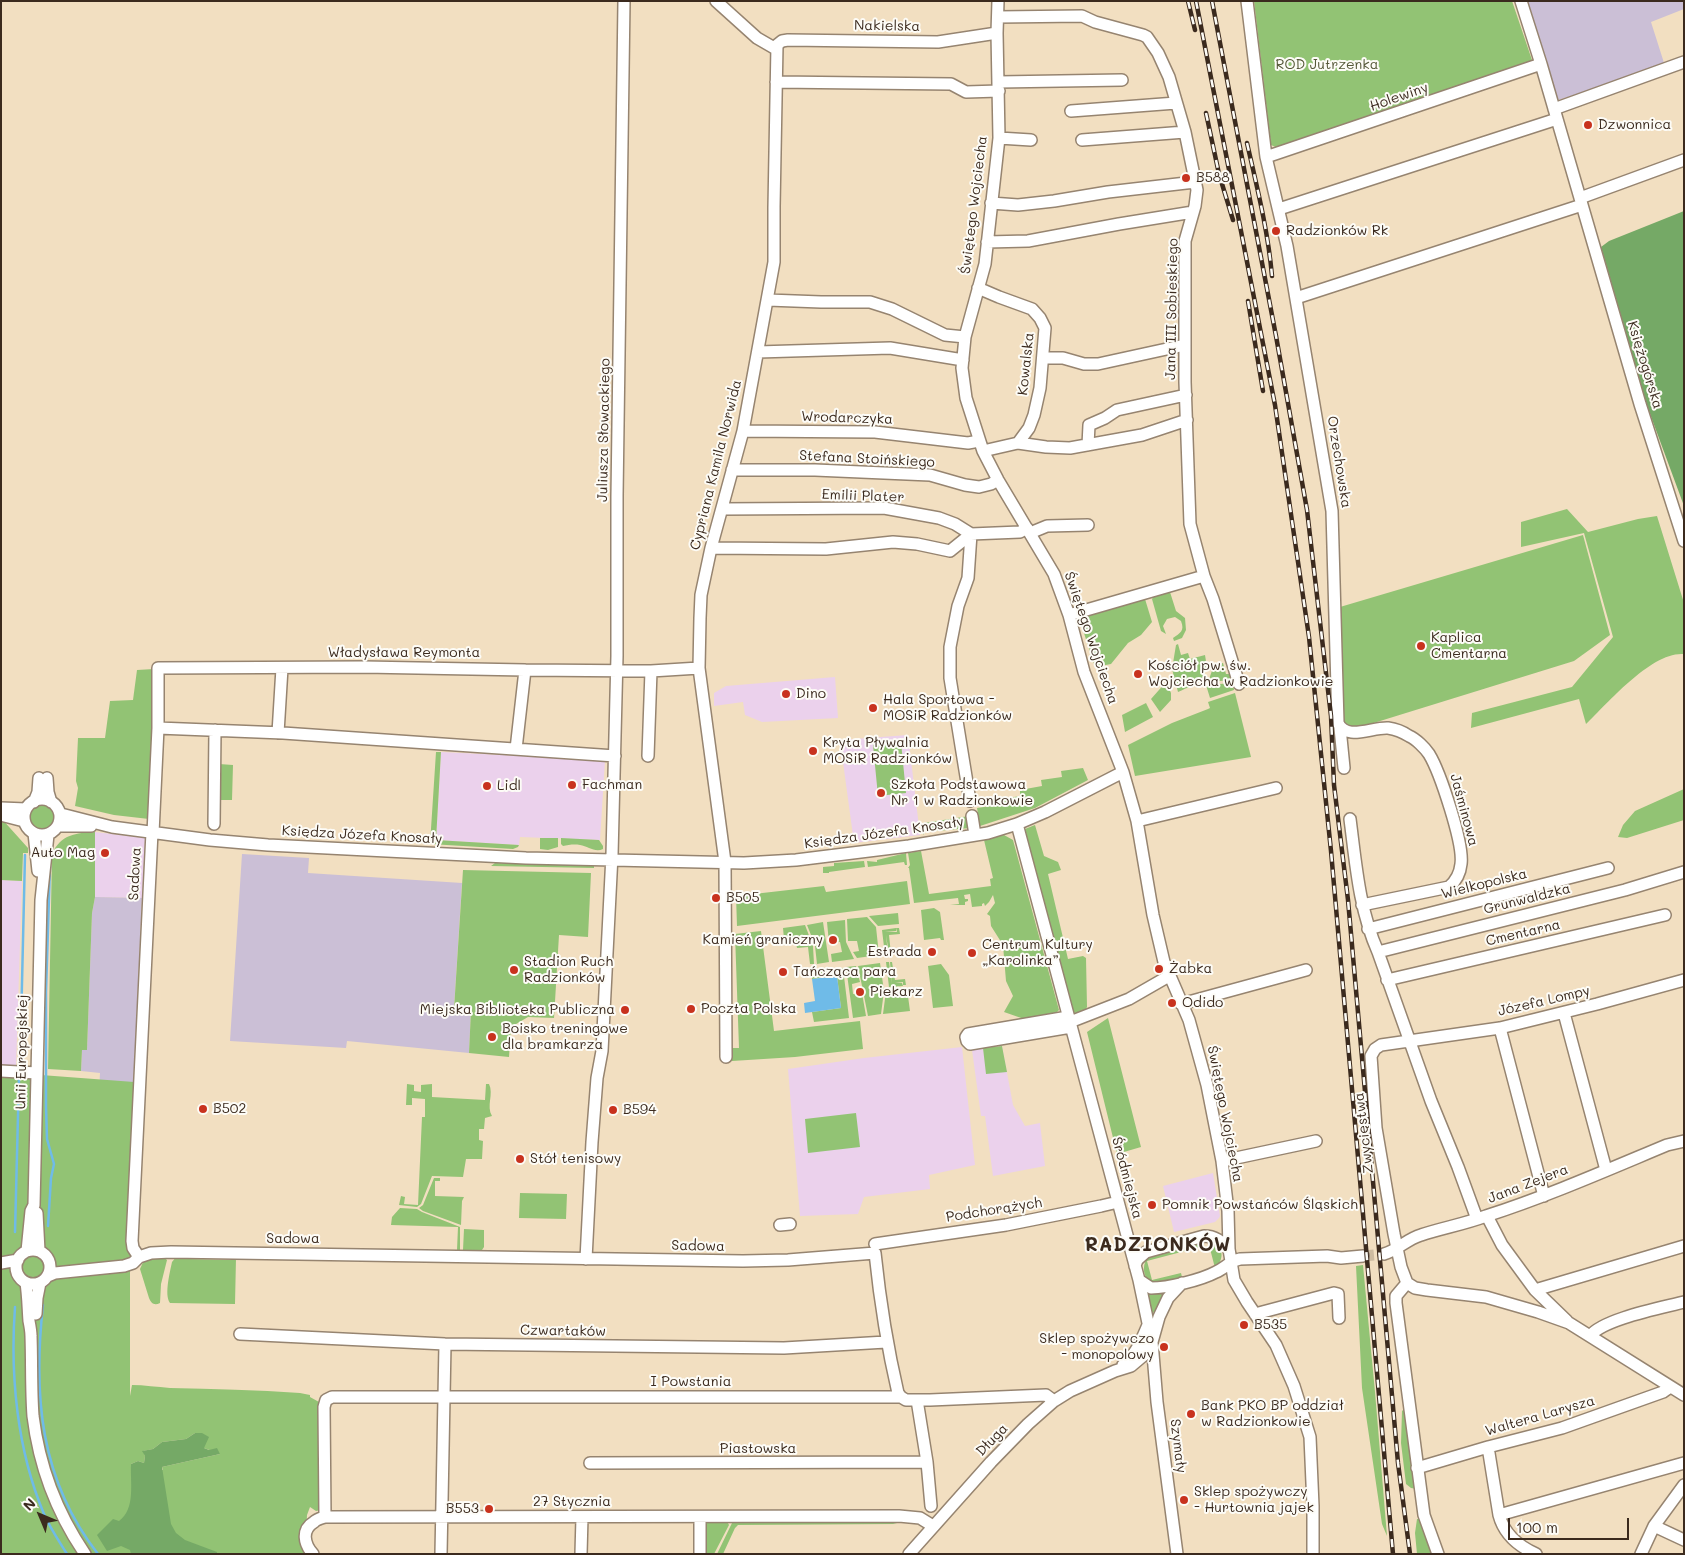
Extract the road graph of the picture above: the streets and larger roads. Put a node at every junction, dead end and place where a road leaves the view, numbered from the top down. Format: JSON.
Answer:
{"nodes":[{"id":1,"x":624,"y":1,"type":"edge"},
{"id":2,"x":716,"y":1,"type":"edge"},
{"id":3,"x":998,"y":1,"type":"edge"},
{"id":4,"x":1247,"y":1,"type":"edge"},
{"id":5,"x":1521,"y":1,"type":"edge"},
{"id":6,"x":998,"y":17,"type":"junction"},
{"id":7,"x":997,"y":34,"type":"junction"},
{"id":8,"x":777,"y":47,"type":"junction"},
{"id":9,"x":1684,"y":62,"type":"edge"},
{"id":10,"x":1541,"y":64,"type":"junction"},
{"id":11,"x":1122,"y":80,"type":"dead end"},
{"id":12,"x":776,"y":82,"type":"junction"},
{"id":13,"x":999,"y":87,"type":"junction"},
{"id":14,"x":1176,"y":103,"type":"junction"},
{"id":15,"x":1070,"y":111,"type":"dead end"},
{"id":16,"x":1556,"y":114,"type":"junction"},
{"id":17,"x":1185,"y":132,"type":"junction"},
{"id":18,"x":999,"y":138,"type":"junction"},
{"id":19,"x":1031,"y":140,"type":"dead end"},
{"id":20,"x":1082,"y":140,"type":"dead end"},
{"id":21,"x":1266,"y":157,"type":"junction"},
{"id":22,"x":1684,"y":160,"type":"edge"},
{"id":23,"x":1195,"y":182,"type":"junction"},
{"id":24,"x":1581,"y":201,"type":"junction"},
{"id":25,"x":991,"y":203,"type":"junction"},
{"id":26,"x":1279,"y":209,"type":"junction"},
{"id":27,"x":1193,"y":212,"type":"junction"},
{"id":28,"x":987,"y":242,"type":"junction"},
{"id":29,"x":978,"y":288,"type":"junction"},
{"id":30,"x":1296,"y":298,"type":"junction"},
{"id":31,"x":768,"y":300,"type":"junction"},
{"id":32,"x":965,"y":337,"type":"junction"},
{"id":33,"x":1185,"y":345,"type":"junction"},
{"id":34,"x":758,"y":352,"type":"junction"},
{"id":35,"x":1043,"y":358,"type":"junction"},
{"id":36,"x":963,"y":360,"type":"junction"},
{"id":37,"x":1186,"y":395,"type":"junction"},
{"id":38,"x":1187,"y":420,"type":"junction"},
{"id":39,"x":743,"y":431,"type":"junction"},
{"id":40,"x":1018,"y":443,"type":"junction"},
{"id":41,"x":1088,"y":445,"type":"junction"},
{"id":42,"x":981,"y":446,"type":"junction"},
{"id":43,"x":732,"y":470,"type":"junction"},
{"id":44,"x":998,"y":480,"type":"junction"},
{"id":45,"x":722,"y":509,"type":"junction"},
{"id":46,"x":1088,"y":525,"type":"dead end"},
{"id":47,"x":1028,"y":530,"type":"junction"},
{"id":48,"x":971,"y":534,"type":"junction"},
{"id":49,"x":1684,"y":541,"type":"edge"},
{"id":50,"x":711,"y":548,"type":"junction"},
{"id":51,"x":1204,"y":576,"type":"junction"},
{"id":52,"x":1069,"y":615,"type":"junction"},
{"id":53,"x":282,"y":668,"type":"junction"},
{"id":54,"x":699,"y":668,"type":"junction"},
{"id":55,"x":525,"y":670,"type":"junction"},
{"id":56,"x":617,"y":670,"type":"junction"},
{"id":57,"x":651,"y":670,"type":"junction"},
{"id":58,"x":1239,"y":684,"type":"dead end"},
{"id":59,"x":1339,"y":725,"type":"junction"},
{"id":60,"x":158,"y":728,"type":"junction"},
{"id":61,"x":215,"y":730,"type":"junction"},
{"id":62,"x":278,"y":733,"type":"junction"},
{"id":63,"x":516,"y":749,"type":"junction"},
{"id":64,"x":615,"y":756,"type":"junction"},
{"id":65,"x":648,"y":756,"type":"dead end"},
{"id":66,"x":1344,"y":768,"type":"dead end"},
{"id":67,"x":1123,"y":772,"type":"junction"},
{"id":68,"x":1276,"y":788,"type":"dead end"},
{"id":69,"x":970,"y":801,"type":"dead end"},
{"id":70,"x":51,"y":802,"type":"junction"},
{"id":71,"x":30,"y":806,"type":"junction"},
{"id":72,"x":1,"y":808,"type":"edge"},
{"id":73,"x":61,"y":814,"type":"junction"},
{"id":74,"x":1,"y":815,"type":"edge"},
{"id":75,"x":972,"y":816,"type":"dead end"},
{"id":76,"x":1350,"y":819,"type":"dead end"},
{"id":77,"x":24,"y":821,"type":"junction"},
{"id":78,"x":1137,"y":821,"type":"junction"},
{"id":79,"x":214,"y":824,"type":"dead end"},
{"id":80,"x":1017,"y":824,"type":"junction"},
{"id":81,"x":58,"y":826,"type":"junction"},
{"id":82,"x":112,"y":827,"type":"junction"},
{"id":83,"x":153,"y":832,"type":"junction"},
{"id":84,"x":34,"y":833,"type":"junction"},
{"id":85,"x":48,"y":835,"type":"junction"},
{"id":86,"x":976,"y":835,"type":"junction"},
{"id":87,"x":611,"y":859,"type":"junction"},
{"id":88,"x":725,"y":862,"type":"junction"},
{"id":89,"x":1608,"y":868,"type":"dead end"},
{"id":90,"x":1684,"y":872,"type":"edge"},
{"id":91,"x":41,"y":900,"type":"junction"},
{"id":92,"x":1362,"y":905,"type":"junction"},
{"id":93,"x":1665,"y":915,"type":"dead end"},
{"id":94,"x":1368,"y":930,"type":"junction"},
{"id":95,"x":1378,"y":952,"type":"junction"},
{"id":96,"x":1306,"y":970,"type":"dead end"},
{"id":97,"x":1169,"y":976,"type":"junction"},
{"id":98,"x":1387,"y":980,"type":"junction"},
{"id":99,"x":1684,"y":980,"type":"edge"},
{"id":100,"x":1181,"y":1004,"type":"junction"},
{"id":101,"x":1564,"y":1013,"type":"junction"},
{"id":102,"x":1070,"y":1022,"type":"junction"},
{"id":103,"x":1500,"y":1028,"type":"junction"},
{"id":104,"x":1409,"y":1041,"type":"junction"},
{"id":105,"x":726,"y":1057,"type":"dead end"},
{"id":106,"x":1,"y":1071,"type":"edge"},
{"id":107,"x":37,"y":1073,"type":"junction"},
{"id":108,"x":1316,"y":1141,"type":"dead end"},
{"id":109,"x":1684,"y":1141,"type":"edge"},
{"id":110,"x":1222,"y":1161,"type":"junction"},
{"id":111,"x":1606,"y":1170,"type":"junction"},
{"id":112,"x":1544,"y":1196,"type":"junction"},
{"id":113,"x":1118,"y":1202,"type":"junction"},
{"id":114,"x":34,"y":1204,"type":"junction"},
{"id":115,"x":1482,"y":1218,"type":"junction"},
{"id":116,"x":1684,"y":1246,"type":"edge"},
{"id":117,"x":1398,"y":1248,"type":"junction"},
{"id":118,"x":875,"y":1249,"type":"junction"},
{"id":119,"x":1229,"y":1249,"type":"junction"},
{"id":120,"x":27,"y":1251,"type":"junction"},
{"id":121,"x":39,"y":1251,"type":"junction"},
{"id":122,"x":1384,"y":1254,"type":"tunnel mouth"},
{"id":123,"x":1363,"y":1256,"type":"tunnel mouth"},
{"id":124,"x":139,"y":1257,"type":"junction"},
{"id":125,"x":586,"y":1259,"type":"junction"},
{"id":126,"x":18,"y":1260,"type":"junction"},
{"id":127,"x":1230,"y":1262,"type":"junction"},
{"id":128,"x":1,"y":1263,"type":"edge"},
{"id":129,"x":1136,"y":1266,"type":"junction"},
{"id":130,"x":1,"y":1270,"type":"edge"},
{"id":131,"x":17,"y":1274,"type":"junction"},
{"id":132,"x":46,"y":1274,"type":"junction"},
{"id":133,"x":1139,"y":1280,"type":"junction"},
{"id":134,"x":26,"y":1283,"type":"junction"},
{"id":135,"x":1182,"y":1283,"type":"junction"},
{"id":136,"x":1407,"y":1283,"type":"junction"},
{"id":137,"x":1535,"y":1290,"type":"junction"},
{"id":138,"x":1684,"y":1302,"type":"edge"},
{"id":139,"x":1255,"y":1314,"type":"junction"},
{"id":140,"x":1339,"y":1318,"type":"dead end"},
{"id":141,"x":1569,"y":1323,"type":"junction"},
{"id":142,"x":1148,"y":1324,"type":"junction"},
{"id":143,"x":32,"y":1333,"type":"junction"},
{"id":144,"x":240,"y":1334,"type":"dead end"},
{"id":145,"x":1590,"y":1336,"type":"junction"},
{"id":146,"x":886,"y":1342,"type":"junction"},
{"id":147,"x":1152,"y":1342,"type":"junction"},
{"id":148,"x":445,"y":1344,"type":"junction"},
{"id":149,"x":1131,"y":1366,"type":"junction"},
{"id":150,"x":1115,"y":1372,"type":"junction"},
{"id":151,"x":1155,"y":1377,"type":"junction"},
{"id":152,"x":1670,"y":1387,"type":"junction"},
{"id":153,"x":1684,"y":1395,"type":"edge"},
{"id":154,"x":444,"y":1397,"type":"junction"},
{"id":155,"x":901,"y":1397,"type":"junction"},
{"id":156,"x":917,"y":1400,"type":"junction"},
{"id":157,"x":1054,"y":1401,"type":"junction"},
{"id":158,"x":1488,"y":1447,"type":"junction"},
{"id":159,"x":927,"y":1462,"type":"junction"},
{"id":160,"x":590,"y":1463,"type":"dead end"},
{"id":161,"x":1684,"y":1463,"type":"edge"},
{"id":162,"x":1417,"y":1468,"type":"junction"},
{"id":163,"x":1684,"y":1484,"type":"edge"},
{"id":164,"x":931,"y":1506,"type":"dead end"},
{"id":165,"x":1499,"y":1515,"type":"junction"},
{"id":166,"x":325,"y":1517,"type":"junction"},
{"id":167,"x":442,"y":1517,"type":"junction"},
{"id":168,"x":582,"y":1517,"type":"junction"},
{"id":169,"x":700,"y":1517,"type":"junction"},
{"id":170,"x":933,"y":1526,"type":"junction"},
{"id":171,"x":1654,"y":1526,"type":"junction"},
{"id":172,"x":1684,"y":1540,"type":"edge"},
{"id":173,"x":84,"y":1554,"type":"edge"},
{"id":174,"x":313,"y":1554,"type":"edge"},
{"id":175,"x":441,"y":1554,"type":"edge"},
{"id":176,"x":581,"y":1554,"type":"edge"},
{"id":177,"x":700,"y":1554,"type":"edge"},
{"id":178,"x":909,"y":1554,"type":"edge"},
{"id":179,"x":1177,"y":1554,"type":"edge"},
{"id":180,"x":1313,"y":1554,"type":"edge"},
{"id":181,"x":1438,"y":1554,"type":"edge"},
{"id":182,"x":1536,"y":1554,"type":"edge"},
{"id":183,"x":1641,"y":1554,"type":"edge"}],
"edges":[{"from":1,"to":56,"type":"street","name":"Juliusza Słowackiego"},
{"from":2,"to":8,"type":"street"},
{"from":3,"to":6,"type":"street","name":"Świętego Wojciecha"},
{"from":4,"to":21,"type":"street","name":"Orzechowska"},
{"from":5,"to":10,"type":"street","name":"Księżogórska"},
{"from":6,"to":7,"type":"street","name":"Świętego Wojciecha"},
{"from":6,"to":14,"type":"street","name":"Jana III Sobieskiego"},
{"from":7,"to":8,"type":"street","name":"Nakielska"},
{"from":7,"to":13,"type":"street","name":"Świętego Wojciecha"},
{"from":8,"to":12,"type":"street","name":"Cypriana Kamila Norwida"},
{"from":9,"to":16,"type":"street"},
{"from":10,"to":16,"type":"street","name":"Księżogórska"},
{"from":10,"to":21,"type":"street","name":"Holewiny"},
{"from":11,"to":13,"type":"street"},
{"from":12,"to":13,"type":"street"},
{"from":12,"to":31,"type":"street","name":"Cypriana Kamila Norwida"},
{"from":13,"to":18,"type":"street","name":"Świętego Wojciecha"},
{"from":14,"to":15,"type":"street"},
{"from":14,"to":17,"type":"street","name":"Jana III Sobieskiego"},
{"from":16,"to":24,"type":"street","name":"Księżogórska"},
{"from":16,"to":26,"type":"street"},
{"from":17,"to":20,"type":"street"},
{"from":17,"to":23,"type":"street","name":"Jana III Sobieskiego"},
{"from":18,"to":19,"type":"street"},
{"from":18,"to":25,"type":"street","name":"Świętego Wojciecha"},
{"from":21,"to":26,"type":"street","name":"Orzechowska"},
{"from":22,"to":24,"type":"street"},
{"from":23,"to":25,"type":"street"},
{"from":23,"to":27,"type":"street","name":"Jana III Sobieskiego"},
{"from":24,"to":30,"type":"street"},
{"from":24,"to":49,"type":"street","name":"Księżogórska"},
{"from":25,"to":28,"type":"street","name":"Świętego Wojciecha"},
{"from":26,"to":30,"type":"street","name":"Orzechowska"},
{"from":27,"to":28,"type":"street"},
{"from":27,"to":33,"type":"street","name":"Jana III Sobieskiego"},
{"from":28,"to":29,"type":"street","name":"Świętego Wojciecha"},
{"from":29,"to":32,"type":"street","name":"Świętego Wojciecha"},
{"from":29,"to":35,"type":"street","name":"Kowalska"},
{"from":30,"to":59,"type":"street","name":"Orzechowska"},
{"from":31,"to":32,"type":"street"},
{"from":31,"to":34,"type":"street","name":"Cypriana Kamila Norwida"},
{"from":32,"to":36,"type":"street","name":"Świętego Wojciecha"},
{"from":33,"to":35,"type":"street"},
{"from":33,"to":37,"type":"street","name":"Jana III Sobieskiego"},
{"from":34,"to":36,"type":"street"},
{"from":34,"to":39,"type":"street","name":"Cypriana Kamila Norwida"},
{"from":35,"to":40,"type":"street","name":"Kowalska"},
{"from":36,"to":42,"type":"street","name":"Świętego Wojciecha"},
{"from":37,"to":38,"type":"street","name":"Jana III Sobieskiego"},
{"from":37,"to":41,"type":"street"},
{"from":38,"to":41,"type":"street"},
{"from":38,"to":51,"type":"street","name":"Jana III Sobieskiego"},
{"from":39,"to":42,"type":"street","name":"Wrodarczyka"},
{"from":39,"to":43,"type":"street","name":"Cypriana Kamila Norwida"},
{"from":40,"to":41,"type":"street"},
{"from":40,"to":42,"type":"street"},
{"from":42,"to":44,"type":"street","name":"Świętego Wojciecha"},
{"from":43,"to":44,"type":"street","name":"Stefana Stoińskiego"},
{"from":43,"to":45,"type":"street","name":"Cypriana Kamila Norwida"},
{"from":44,"to":47,"type":"street","name":"Świętego Wojciecha"},
{"from":45,"to":48,"type":"street","name":"Emilii Plater"},
{"from":45,"to":50,"type":"street","name":"Cypriana Kamila Norwida"},
{"from":46,"to":47,"type":"street"},
{"from":47,"to":48,"type":"street"},
{"from":47,"to":52,"type":"street","name":"Świętego Wojciecha"},
{"from":48,"to":50,"type":"street"},
{"from":48,"to":69,"type":"street"},
{"from":50,"to":54,"type":"street","name":"Cypriana Kamila Norwida"},
{"from":51,"to":52,"type":"street"},
{"from":51,"to":58,"type":"street","name":"Jana III Sobieskiego"},
{"from":52,"to":67,"type":"street","name":"Świętego Wojciecha"},
{"from":53,"to":55,"type":"street","name":"Władysława Reymonta"},
{"from":53,"to":60,"type":"street","name":"Władysława Reymonta"},
{"from":53,"to":62,"type":"street"},
{"from":54,"to":57,"type":"street","name":"Władysława Reymonta"},
{"from":54,"to":88,"type":"street","name":"Cypriana Kamila Norwida"},
{"from":55,"to":56,"type":"street","name":"Władysława Reymonta"},
{"from":55,"to":63,"type":"street"},
{"from":56,"to":57,"type":"street","name":"Władysława Reymonta"},
{"from":56,"to":64,"type":"street","name":"Juliusza Słowackiego"},
{"from":57,"to":65,"type":"street"},
{"from":59,"to":66,"type":"street","name":"Orzechowska"},
{"from":59,"to":92,"type":"street","name":"Jaśminowa"},
{"from":60,"to":61,"type":"street"},
{"from":60,"to":83,"type":"street","name":"Władysława Reymonta"},
{"from":61,"to":62,"type":"street"},
{"from":61,"to":79,"type":"street"},
{"from":62,"to":63,"type":"street"},
{"from":63,"to":64,"type":"street"},
{"from":64,"to":87,"type":"street","name":"Juliusza Słowackiego"},
{"from":67,"to":78,"type":"street","name":"Świętego Wojciecha"},
{"from":67,"to":80,"type":"street","name":"Księdza Józefa Knosały"},
{"from":68,"to":78,"type":"street"},
{"from":70,"to":71,"type":"street"},
{"from":70,"to":71,"type":"street"},
{"from":70,"to":73,"type":"street"},
{"from":71,"to":72,"type":"street"},
{"from":71,"to":77,"type":"street"},
{"from":73,"to":81,"type":"street"},
{"from":73,"to":82,"type":"street","name":"Księdza Józefa Knosały"},
{"from":74,"to":77,"type":"street"},
{"from":75,"to":86,"type":"street"},
{"from":76,"to":92,"type":"street"},
{"from":77,"to":84,"type":"street"},
{"from":78,"to":97,"type":"street","name":"Świętego Wojciecha"},
{"from":80,"to":86,"type":"street","name":"Księdza Józefa Knosały"},
{"from":80,"to":102,"type":"street","name":"Śródmiejska"},
{"from":81,"to":82,"type":"street","name":"Księdza Józefa Knosały"},
{"from":81,"to":85,"type":"street"},
{"from":82,"to":83,"type":"street","name":"Księdza Józefa Knosały"},
{"from":83,"to":87,"type":"street","name":"Księdza Józefa Knosały"},
{"from":83,"to":124,"type":"street","name":"Sadowa"},
{"from":84,"to":85,"type":"street"},
{"from":84,"to":91,"type":"street","name":"Unii Europejskiej"},
{"from":85,"to":91,"type":"street","name":"Unii Europejskiej"},
{"from":86,"to":88,"type":"street","name":"Księdza Józefa Knosały"},
{"from":87,"to":88,"type":"street","name":"Księdza Józefa Knosały"},
{"from":87,"to":125,"type":"street"},
{"from":88,"to":105,"type":"street"},
{"from":89,"to":94,"type":"street","name":"Wielkopolska"},
{"from":90,"to":95,"type":"street","name":"Grunwaldzka"},
{"from":91,"to":107,"type":"street","name":"Unii Europejskiej"},
{"from":92,"to":94,"type":"street"},
{"from":93,"to":98,"type":"street","name":"Cmentarna"},
{"from":94,"to":95,"type":"street"},
{"from":95,"to":98,"type":"street"},
{"from":96,"to":100,"type":"street"},
{"from":97,"to":100,"type":"street","name":"Świętego Wojciecha"},
{"from":97,"to":102,"type":"street"},
{"from":98,"to":104,"type":"street"},
{"from":99,"to":101,"type":"street","name":"Józefa Lompy"},
{"from":100,"to":110,"type":"street","name":"Świętego Wojciecha"},
{"from":101,"to":103,"type":"street","name":"Józefa Lompy"},
{"from":101,"to":111,"type":"street"},
{"from":102,"to":102,"type":"street"},
{"from":102,"to":113,"type":"street","name":"Śródmiejska"},
{"from":103,"to":104,"type":"street","name":"Józefa Lompy"},
{"from":103,"to":112,"type":"street"},
{"from":104,"to":115,"type":"street"},
{"from":104,"to":117,"type":"street","name":"Zwycięstwa"},
{"from":106,"to":107,"type":"street"},
{"from":107,"to":114,"type":"street","name":"Unii Europejskiej"},
{"from":108,"to":110,"type":"street"},
{"from":109,"to":111,"type":"street","name":"Jana Zejera"},
{"from":110,"to":119,"type":"street","name":"Świętego Wojciecha"},
{"from":111,"to":112,"type":"street","name":"Jana Zejera"},
{"from":112,"to":115,"type":"street","name":"Jana Zejera"},
{"from":113,"to":118,"type":"street","name":"Podchorążych"},
{"from":113,"to":129,"type":"street","name":"Śródmiejska"},
{"from":114,"to":120,"type":"street","name":"Unii Europejskiej"},
{"from":114,"to":121,"type":"street","name":"Unii Europejskiej"},
{"from":115,"to":117,"type":"street","name":"Jana Zejera"},
{"from":115,"to":137,"type":"street"},
{"from":116,"to":137,"type":"street"},
{"from":117,"to":122,"type":"street","name":"Jana Zejera"},
{"from":117,"to":136,"type":"street","name":"Zwycięstwa"},
{"from":118,"to":125,"type":"street","name":"Sadowa"},
{"from":118,"to":146,"type":"street"},
{"from":119,"to":127,"type":"street","name":"Świętego Wojciecha"},
{"from":119,"to":129,"type":"street"},
{"from":120,"to":121,"type":"street"},
{"from":120,"to":126,"type":"street"},
{"from":121,"to":132,"type":"street"},
{"from":123,"to":127,"type":"street"},
{"from":124,"to":125,"type":"street","name":"Sadowa"},
{"from":124,"to":132,"type":"street"},
{"from":126,"to":128,"type":"street"},
{"from":126,"to":131,"type":"street"},
{"from":127,"to":135,"type":"street"},
{"from":127,"to":139,"type":"street","name":"Świętego Wojciecha"},
{"from":129,"to":133,"type":"street","name":"Śródmiejska"},
{"from":130,"to":131,"type":"street"},
{"from":131,"to":134,"type":"street"},
{"from":132,"to":134,"type":"street"},
{"from":132,"to":143,"type":"street"},
{"from":133,"to":135,"type":"street"},
{"from":133,"to":142,"type":"street","name":"Śródmiejska"},
{"from":134,"to":143,"type":"street"},
{"from":135,"to":147,"type":"street","name":"Długa"},
{"from":136,"to":141,"type":"street"},
{"from":136,"to":162,"type":"street"},
{"from":137,"to":141,"type":"street"},
{"from":138,"to":145,"type":"street"},
{"from":139,"to":140,"type":"street"},
{"from":139,"to":180,"type":"street","name":"Świętego Wojciecha"},
{"from":141,"to":145,"type":"street"},
{"from":142,"to":147,"type":"street","name":"Śródmiejska"},
{"from":142,"to":150,"type":"street","name":"Długa"},
{"from":143,"to":173,"type":"street"},
{"from":144,"to":148,"type":"street","name":"Czwartaków"},
{"from":145,"to":152,"type":"street"},
{"from":146,"to":148,"type":"street","name":"Czwartaków"},
{"from":146,"to":155,"type":"street"},
{"from":147,"to":149,"type":"street","name":"Długa"},
{"from":147,"to":151,"type":"street","name":"Szymały"},
{"from":148,"to":154,"type":"street"},
{"from":149,"to":150,"type":"street","name":"Długa"},
{"from":149,"to":151,"type":"street"},
{"from":150,"to":157,"type":"street","name":"Długa"},
{"from":151,"to":179,"type":"street","name":"Szymały"},
{"from":152,"to":153,"type":"street"},
{"from":152,"to":158,"type":"street","name":"Waltera Larysza"},
{"from":154,"to":155,"type":"street","name":"I Powstania"},
{"from":154,"to":166,"type":"street","name":"I Powstania"},
{"from":154,"to":167,"type":"street"},
{"from":155,"to":156,"type":"street","name":"I Powstania"},
{"from":156,"to":157,"type":"street","name":"I Powstania"},
{"from":156,"to":159,"type":"street"},
{"from":157,"to":170,"type":"street","name":"Długa"},
{"from":158,"to":162,"type":"street","name":"Waltera Larysza"},
{"from":158,"to":165,"type":"street"},
{"from":159,"to":160,"type":"street","name":"Piastowska"},
{"from":159,"to":164,"type":"street"},
{"from":161,"to":165,"type":"street"},
{"from":162,"to":181,"type":"street"},
{"from":163,"to":171,"type":"street"},
{"from":165,"to":182,"type":"street"},
{"from":166,"to":167,"type":"street","name":"27 Stycznia"},
{"from":166,"to":174,"type":"street"},
{"from":167,"to":168,"type":"street","name":"27 Stycznia"},
{"from":167,"to":175,"type":"street"},
{"from":168,"to":169,"type":"street","name":"27 Stycznia"},
{"from":168,"to":176,"type":"street"},
{"from":169,"to":170,"type":"street","name":"27 Stycznia"},
{"from":169,"to":177,"type":"street"},
{"from":170,"to":178,"type":"street","name":"Długa"},
{"from":171,"to":172,"type":"street"},
{"from":171,"to":183,"type":"street"}]}
